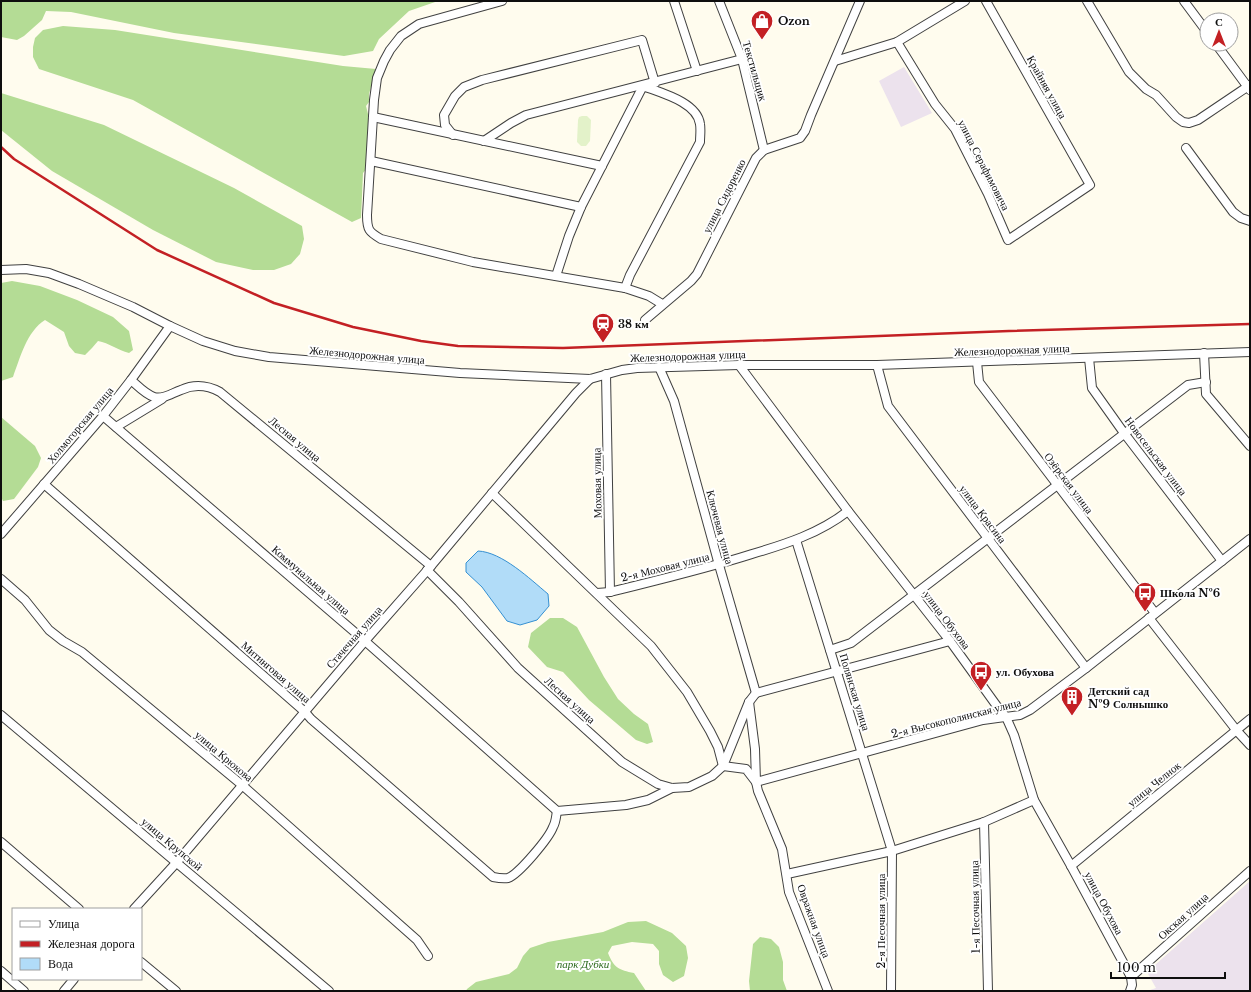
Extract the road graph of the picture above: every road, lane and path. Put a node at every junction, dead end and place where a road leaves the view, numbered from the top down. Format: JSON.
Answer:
{"nodes":[{"id":1,"x":502,"y":1,"type":"edge"},
{"id":2,"x":674,"y":1,"type":"edge"},
{"id":3,"x":719,"y":1,"type":"edge"},
{"id":4,"x":860,"y":1,"type":"edge"},
{"id":5,"x":965,"y":1,"type":"edge"},
{"id":6,"x":986,"y":1,"type":"edge"},
{"id":7,"x":1087,"y":1,"type":"edge"},
{"id":8,"x":1184,"y":1,"type":"edge"},
{"id":9,"x":1199,"y":21,"type":"edge"},
{"id":10,"x":897,"y":42,"type":"junction"},
{"id":11,"x":1222,"y":52,"type":"edge"},
{"id":12,"x":742,"y":59,"type":"junction"},
{"id":13,"x":835,"y":61,"type":"junction"},
{"id":14,"x":697,"y":71,"type":"junction"},
{"id":15,"x":655,"y":83,"type":"junction"},
{"id":16,"x":643,"y":86,"type":"junction"},
{"id":17,"x":1249,"y":88,"type":"edge"},
{"id":18,"x":373,"y":117,"type":"junction"},
{"id":19,"x":453,"y":135,"type":"junction"},
{"id":20,"x":484,"y":141,"type":"junction"},
{"id":21,"x":1186,"y":148,"type":"dead end"},
{"id":22,"x":764,"y":150,"type":"junction"},
{"id":23,"x":370,"y":161,"type":"junction"},
{"id":24,"x":602,"y":166,"type":"junction"},
{"id":25,"x":581,"y":207,"type":"junction"},
{"id":26,"x":1250,"y":221,"type":"edge"},
{"id":27,"x":1008,"y":240,"type":"joint"},
{"id":28,"x":1,"y":270,"type":"edge"},
{"id":29,"x":556,"y":276,"type":"junction"},
{"id":30,"x":625,"y":288,"type":"junction"},
{"id":31,"x":662,"y":304,"type":"junction"},
{"id":32,"x":644,"y":320,"type":"dead end"},
{"id":33,"x":170,"y":326,"type":"junction"},
{"id":34,"x":1250,"y":352,"type":"edge"},
{"id":35,"x":1204,"y":353,"type":"junction"},
{"id":36,"x":1089,"y":358,"type":"junction"},
{"id":37,"x":977,"y":362,"type":"junction"},
{"id":38,"x":739,"y":365,"type":"junction"},
{"id":39,"x":877,"y":365,"type":"junction"},
{"id":40,"x":660,"y":367,"type":"junction"},
{"id":41,"x":606,"y":374,"type":"junction"},
{"id":42,"x":590,"y":379,"type":"junction"},
{"id":43,"x":131,"y":380,"type":"junction"},
{"id":44,"x":1206,"y":382,"type":"junction"},
{"id":45,"x":164,"y":397,"type":"junction"},
{"id":46,"x":103,"y":416,"type":"junction"},
{"id":47,"x":116,"y":427,"type":"junction"},
{"id":48,"x":1124,"y":433,"type":"junction"},
{"id":49,"x":1250,"y":446,"type":"edge"},
{"id":50,"x":44,"y":484,"type":"junction"},
{"id":51,"x":1057,"y":485,"type":"junction"},
{"id":52,"x":492,"y":493,"type":"junction"},
{"id":53,"x":848,"y":511,"type":"junction"},
{"id":54,"x":1,"y":534,"type":"edge"},
{"id":55,"x":988,"y":538,"type":"junction"},
{"id":56,"x":1250,"y":539,"type":"edge"},
{"id":57,"x":796,"y":540,"type":"junction"},
{"id":58,"x":1222,"y":561,"type":"junction"},
{"id":59,"x":718,"y":565,"type":"junction"},
{"id":60,"x":429,"y":568,"type":"junction"},
{"id":61,"x":1,"y":579,"type":"edge"},
{"id":62,"x":610,"y":592,"type":"junction"},
{"id":63,"x":597,"y":594,"type":"junction"},
{"id":64,"x":914,"y":595,"type":"junction"},
{"id":65,"x":1152,"y":616,"type":"junction"},
{"id":66,"x":365,"y":641,"type":"junction"},
{"id":67,"x":950,"y":641,"type":"junction"},
{"id":68,"x":830,"y":650,"type":"junction"},
{"id":69,"x":1086,"y":668,"type":"junction"},
{"id":70,"x":837,"y":672,"type":"junction"},
{"id":71,"x":756,"y":693,"type":"junction"},
{"id":72,"x":749,"y":702,"type":"junction"},
{"id":73,"x":306,"y":712,"type":"junction"},
{"id":74,"x":1,"y":715,"type":"edge"},
{"id":75,"x":1006,"y":717,"type":"junction"},
{"id":76,"x":1250,"y":719,"type":"edge"},
{"id":77,"x":1237,"y":731,"type":"junction"},
{"id":78,"x":1250,"y":745,"type":"edge"},
{"id":79,"x":863,"y":754,"type":"junction"},
{"id":80,"x":723,"y":766,"type":"junction"},
{"id":81,"x":756,"y":782,"type":"junction"},
{"id":82,"x":242,"y":785,"type":"junction"},
{"id":83,"x":672,"y":788,"type":"junction"},
{"id":84,"x":1034,"y":800,"type":"junction"},
{"id":85,"x":557,"y":811,"type":"junction"},
{"id":86,"x":984,"y":822,"type":"junction"},
{"id":87,"x":1,"y":842,"type":"edge"},
{"id":88,"x":892,"y":851,"type":"junction"},
{"id":89,"x":177,"y":862,"type":"junction"},
{"id":90,"x":1071,"y":866,"type":"junction"},
{"id":91,"x":1250,"y":871,"type":"edge"},
{"id":92,"x":787,"y":874,"type":"junction"},
{"id":93,"x":78,"y":908,"type":"edge"},
{"id":94,"x":135,"y":908,"type":"edge"},
{"id":95,"x":428,"y":956,"type":"dead end"},
{"id":96,"x":142,"y":963,"type":"edge"},
{"id":97,"x":1,"y":971,"type":"edge"},
{"id":98,"x":1131,"y":977,"type":"junction"},
{"id":99,"x":73,"y":980,"type":"edge"},
{"id":100,"x":24,"y":991,"type":"edge"},
{"id":101,"x":64,"y":991,"type":"edge"},
{"id":102,"x":176,"y":991,"type":"edge"},
{"id":103,"x":329,"y":991,"type":"edge"},
{"id":104,"x":828,"y":991,"type":"edge"},
{"id":105,"x":891,"y":991,"type":"edge"},
{"id":106,"x":988,"y":991,"type":"edge"},
{"id":107,"x":1130,"y":991,"type":"edge"}],
"edges":[{"from":1,"to":18,"type":"street"},
{"from":2,"to":14,"type":"street"},
{"from":3,"to":12,"type":"street","name":"Текстильщик"},
{"from":4,"to":13,"type":"street"},
{"from":5,"to":10,"type":"street"},
{"from":6,"to":27,"type":"street","name":"Крайняя улица"},
{"from":7,"to":17,"type":"street"},
{"from":8,"to":9,"type":"street"},
{"from":10,"to":13,"type":"street"},
{"from":10,"to":27,"type":"street","name":"улица Серафимовича"},
{"from":11,"to":17,"type":"street"},
{"from":12,"to":14,"type":"street"},
{"from":12,"to":22,"type":"street","name":"Текстильщик"},
{"from":13,"to":22,"type":"street"},
{"from":14,"to":15,"type":"street"},
{"from":15,"to":16,"type":"street"},
{"from":15,"to":19,"type":"street"},
{"from":16,"to":20,"type":"street"},
{"from":16,"to":24,"type":"street"},
{"from":16,"to":30,"type":"street"},
{"from":18,"to":19,"type":"street"},
{"from":18,"to":23,"type":"street"},
{"from":19,"to":20,"type":"street"},
{"from":20,"to":24,"type":"street"},
{"from":21,"to":26,"type":"street"},
{"from":22,"to":31,"type":"street","name":"улица Сидоренко"},
{"from":23,"to":25,"type":"street"},
{"from":23,"to":29,"type":"street"},
{"from":24,"to":25,"type":"street"},
{"from":25,"to":29,"type":"street"},
{"from":28,"to":33,"type":"street","name":"Железнодорожная улица"},
{"from":29,"to":30,"type":"street"},
{"from":30,"to":31,"type":"street"},
{"from":31,"to":32,"type":"street","name":"улица Сидоренко"},
{"from":33,"to":42,"type":"street","name":"Железнодорожная улица"},
{"from":33,"to":43,"type":"street","name":"Холмогорская улица"},
{"from":34,"to":35,"type":"street","name":"Железнодорожная улица"},
{"from":35,"to":36,"type":"street","name":"Железнодорожная улица"},
{"from":35,"to":44,"type":"street"},
{"from":36,"to":37,"type":"street","name":"Железнодорожная улица"},
{"from":36,"to":48,"type":"street","name":"Новосельская улица"},
{"from":37,"to":39,"type":"street","name":"Железнодорожная улица"},
{"from":37,"to":51,"type":"street","name":"Озёрская улица"},
{"from":38,"to":39,"type":"street","name":"Железнодорожная улица"},
{"from":38,"to":40,"type":"street","name":"Железнодорожная улица"},
{"from":38,"to":53,"type":"street","name":"улица Обухова"},
{"from":39,"to":55,"type":"street","name":"улица Красина"},
{"from":40,"to":41,"type":"street","name":"Железнодорожная улица"},
{"from":40,"to":59,"type":"street","name":"Ключевая улица"},
{"from":41,"to":42,"type":"street","name":"Железнодорожная улица"},
{"from":41,"to":62,"type":"street","name":"Моховая улица"},
{"from":42,"to":52,"type":"street","name":"Стачечная улица"},
{"from":43,"to":45,"type":"street"},
{"from":43,"to":46,"type":"street","name":"Холмогорская улица"},
{"from":44,"to":48,"type":"street"},
{"from":44,"to":49,"type":"street"},
{"from":45,"to":47,"type":"street","name":"Лесная улица"},
{"from":45,"to":60,"type":"street","name":"Лесная улица"},
{"from":46,"to":47,"type":"street","name":"Коммунальная улица"},
{"from":46,"to":50,"type":"street","name":"Холмогорская улица"},
{"from":47,"to":66,"type":"street","name":"Коммунальная улица"},
{"from":48,"to":51,"type":"street"},
{"from":48,"to":58,"type":"street","name":"Новосельская улица"},
{"from":50,"to":54,"type":"street","name":"Холмогорская улица"},
{"from":50,"to":73,"type":"street","name":"Митинговая улица"},
{"from":51,"to":55,"type":"street"},
{"from":51,"to":65,"type":"street","name":"Озёрская улица"},
{"from":52,"to":60,"type":"street","name":"Стачечная улица"},
{"from":52,"to":63,"type":"street"},
{"from":53,"to":57,"type":"street","name":"2-я Моховая улица"},
{"from":53,"to":64,"type":"street","name":"улица Обухова"},
{"from":55,"to":64,"type":"street"},
{"from":55,"to":69,"type":"street","name":"улица Красина"},
{"from":56,"to":58,"type":"street","name":"2-я Высокополянская улица"},
{"from":57,"to":59,"type":"street","name":"2-я Моховая улица"},
{"from":57,"to":68,"type":"street","name":"Полянская улица"},
{"from":58,"to":65,"type":"street","name":"2-я Высокополянская улица"},
{"from":59,"to":62,"type":"street","name":"2-я Моховая улица"},
{"from":59,"to":71,"type":"street","name":"Ключевая улица"},
{"from":60,"to":66,"type":"street","name":"Стачечная улица"},
{"from":60,"to":83,"type":"street","name":"Лесная улица"},
{"from":61,"to":82,"type":"street","name":"улица Крюкова"},
{"from":62,"to":63,"type":"street","name":"2-я Моховая улица"},
{"from":63,"to":80,"type":"street"},
{"from":64,"to":67,"type":"street","name":"улица Обухова"},
{"from":64,"to":68,"type":"street"},
{"from":65,"to":69,"type":"street","name":"2-я Высокополянская улица"},
{"from":65,"to":77,"type":"street","name":"Озёрская улица"},
{"from":66,"to":73,"type":"street","name":"Стачечная улица"},
{"from":66,"to":85,"type":"street","name":"Коммунальная улица"},
{"from":67,"to":70,"type":"street"},
{"from":67,"to":75,"type":"street","name":"улица Обухова"},
{"from":68,"to":70,"type":"street","name":"Полянская улица"},
{"from":69,"to":75,"type":"street","name":"2-я Высокополянская улица"},
{"from":70,"to":71,"type":"street"},
{"from":70,"to":79,"type":"street","name":"Полянская улица"},
{"from":71,"to":72,"type":"street"},
{"from":72,"to":80,"type":"street"},
{"from":72,"to":81,"type":"street"},
{"from":73,"to":82,"type":"street","name":"Стачечная улица"},
{"from":73,"to":85,"type":"street","name":"Митинговая улица"},
{"from":74,"to":89,"type":"street","name":"улица Крупской"},
{"from":75,"to":79,"type":"street","name":"2-я Высокополянская улица"},
{"from":75,"to":84,"type":"street","name":"улица Обухова"},
{"from":76,"to":77,"type":"street","name":"улица Челнок"},
{"from":77,"to":78,"type":"street","name":"Озёрская улица"},
{"from":77,"to":90,"type":"street","name":"улица Челнок"},
{"from":79,"to":81,"type":"street","name":"2-я Высокополянская улица"},
{"from":79,"to":88,"type":"street","name":"Полянская улица"},
{"from":80,"to":81,"type":"street","name":"Овражная улица"},
{"from":80,"to":83,"type":"street","name":"Лесная улица"},
{"from":81,"to":92,"type":"street","name":"Овражная улица"},
{"from":82,"to":89,"type":"street","name":"Стачечная улица"},
{"from":82,"to":95,"type":"street","name":"улица Крюкова"},
{"from":83,"to":85,"type":"street"},
{"from":84,"to":86,"type":"street"},
{"from":84,"to":90,"type":"street","name":"улица Обухова"},
{"from":86,"to":88,"type":"street"},
{"from":86,"to":106,"type":"street","name":"1-я Песочная улица"},
{"from":87,"to":93,"type":"street"},
{"from":88,"to":92,"type":"street"},
{"from":88,"to":105,"type":"street","name":"2-я Песочная улица"},
{"from":89,"to":94,"type":"street","name":"Стачечная улица"},
{"from":89,"to":103,"type":"street","name":"улица Крупской"},
{"from":90,"to":98,"type":"street","name":"улица Обухова"},
{"from":91,"to":98,"type":"street","name":"Окская улица"},
{"from":92,"to":104,"type":"street","name":"Овражная улица"},
{"from":96,"to":102,"type":"street"},
{"from":97,"to":100,"type":"street"},
{"from":98,"to":107,"type":"street"},
{"from":99,"to":101,"type":"street"}]}
